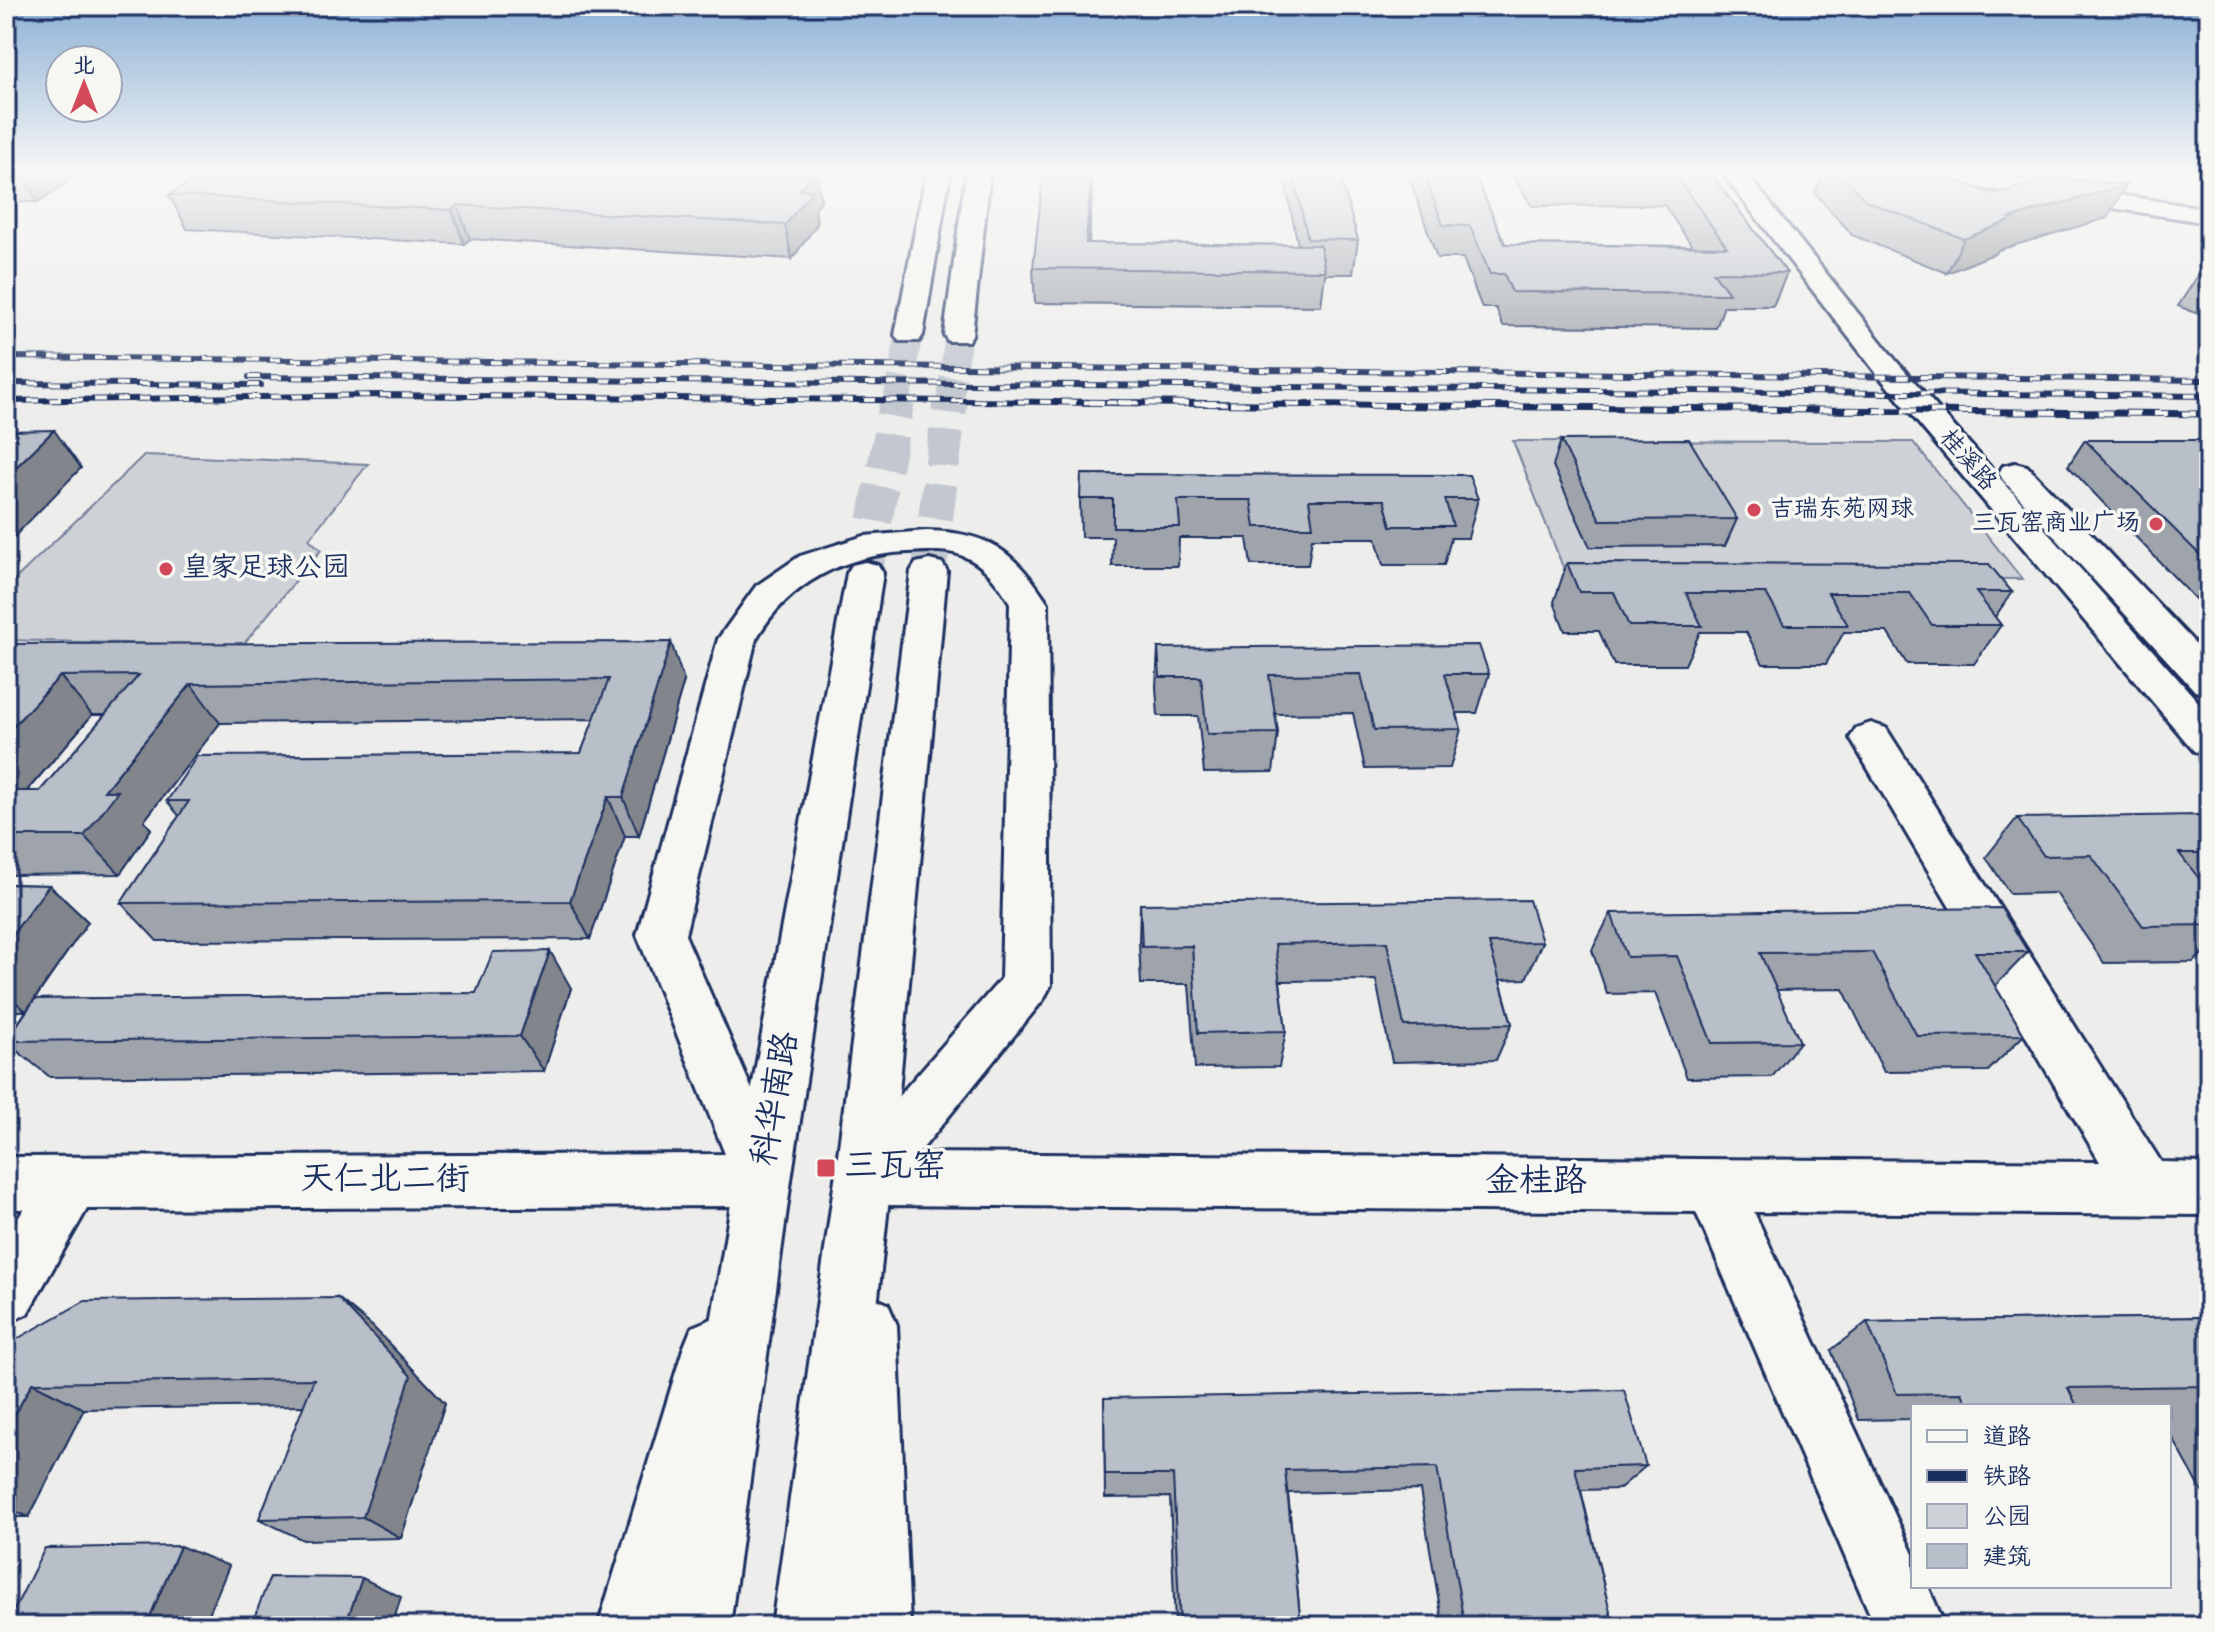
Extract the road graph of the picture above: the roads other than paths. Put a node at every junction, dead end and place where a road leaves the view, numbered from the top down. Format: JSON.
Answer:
{"nodes":[{"id":1,"x":922,"y":249,"type":"edge"},
{"id":2,"x":973,"y":249,"type":"edge"},
{"id":3,"x":1794,"y":249,"type":"edge"},
{"id":4,"x":1822,"y":249,"type":"edge"},
{"id":5,"x":909,"y":335,"type":"tunnel mouth"},
{"id":6,"x":958,"y":335,"type":"tunnel mouth"},
{"id":7,"x":929,"y":571,"type":"tunnel mouth"},
{"id":8,"x":865,"y":573,"type":"tunnel mouth"},
{"id":9,"x":2202,"y":667,"type":"edge"},
{"id":10,"x":1871,"y":738,"type":"dead end"},
{"id":11,"x":2209,"y":741,"type":"edge"},
{"id":12,"x":863,"y":1179,"type":"junction"},
{"id":13,"x":763,"y":1180,"type":"junction"},
{"id":14,"x":73,"y":1181,"type":"junction"},
{"id":15,"x":6,"y":1183,"type":"edge"},
{"id":16,"x":1713,"y":1185,"type":"junction"},
{"id":17,"x":2146,"y":1188,"type":"junction"},
{"id":18,"x":2209,"y":1189,"type":"edge"},
{"id":19,"x":6,"y":1293,"type":"edge"},
{"id":20,"x":633,"y":1626,"type":"edge"},
{"id":21,"x":695,"y":1626,"type":"edge"},
{"id":22,"x":807,"y":1626,"type":"edge"},
{"id":23,"x":875,"y":1626,"type":"edge"},
{"id":24,"x":1910,"y":1626,"type":"edge"}],
"edges":[{"from":1,"to":5,"type":"main road"},
{"from":2,"to":6,"type":"main road"},
{"from":3,"to":11,"type":"main road","name":"桂溪路"},
{"from":4,"to":9,"type":"main road","name":"桂溪路"},
{"from":7,"to":12,"type":"main road"},
{"from":8,"to":13,"type":"main road","name":"科华南路"},
{"from":10,"to":17,"type":"main road"},
{"from":12,"to":13,"type":"main road"},
{"from":12,"to":16,"type":"main road","name":"金桂路"},
{"from":12,"to":22,"type":"main road"},
{"from":12,"to":23,"type":"main road"},
{"from":13,"to":14,"type":"main road","name":"天仁北二街"},
{"from":13,"to":20,"type":"main road"},
{"from":13,"to":21,"type":"main road","name":"科华南路"},
{"from":14,"to":15,"type":"main road","name":"天仁北二街"},
{"from":14,"to":19,"type":"main road"},
{"from":16,"to":17,"type":"main road","name":"金桂路"},
{"from":16,"to":24,"type":"main road"},
{"from":17,"to":18,"type":"main road","name":"金桂路"}]}
